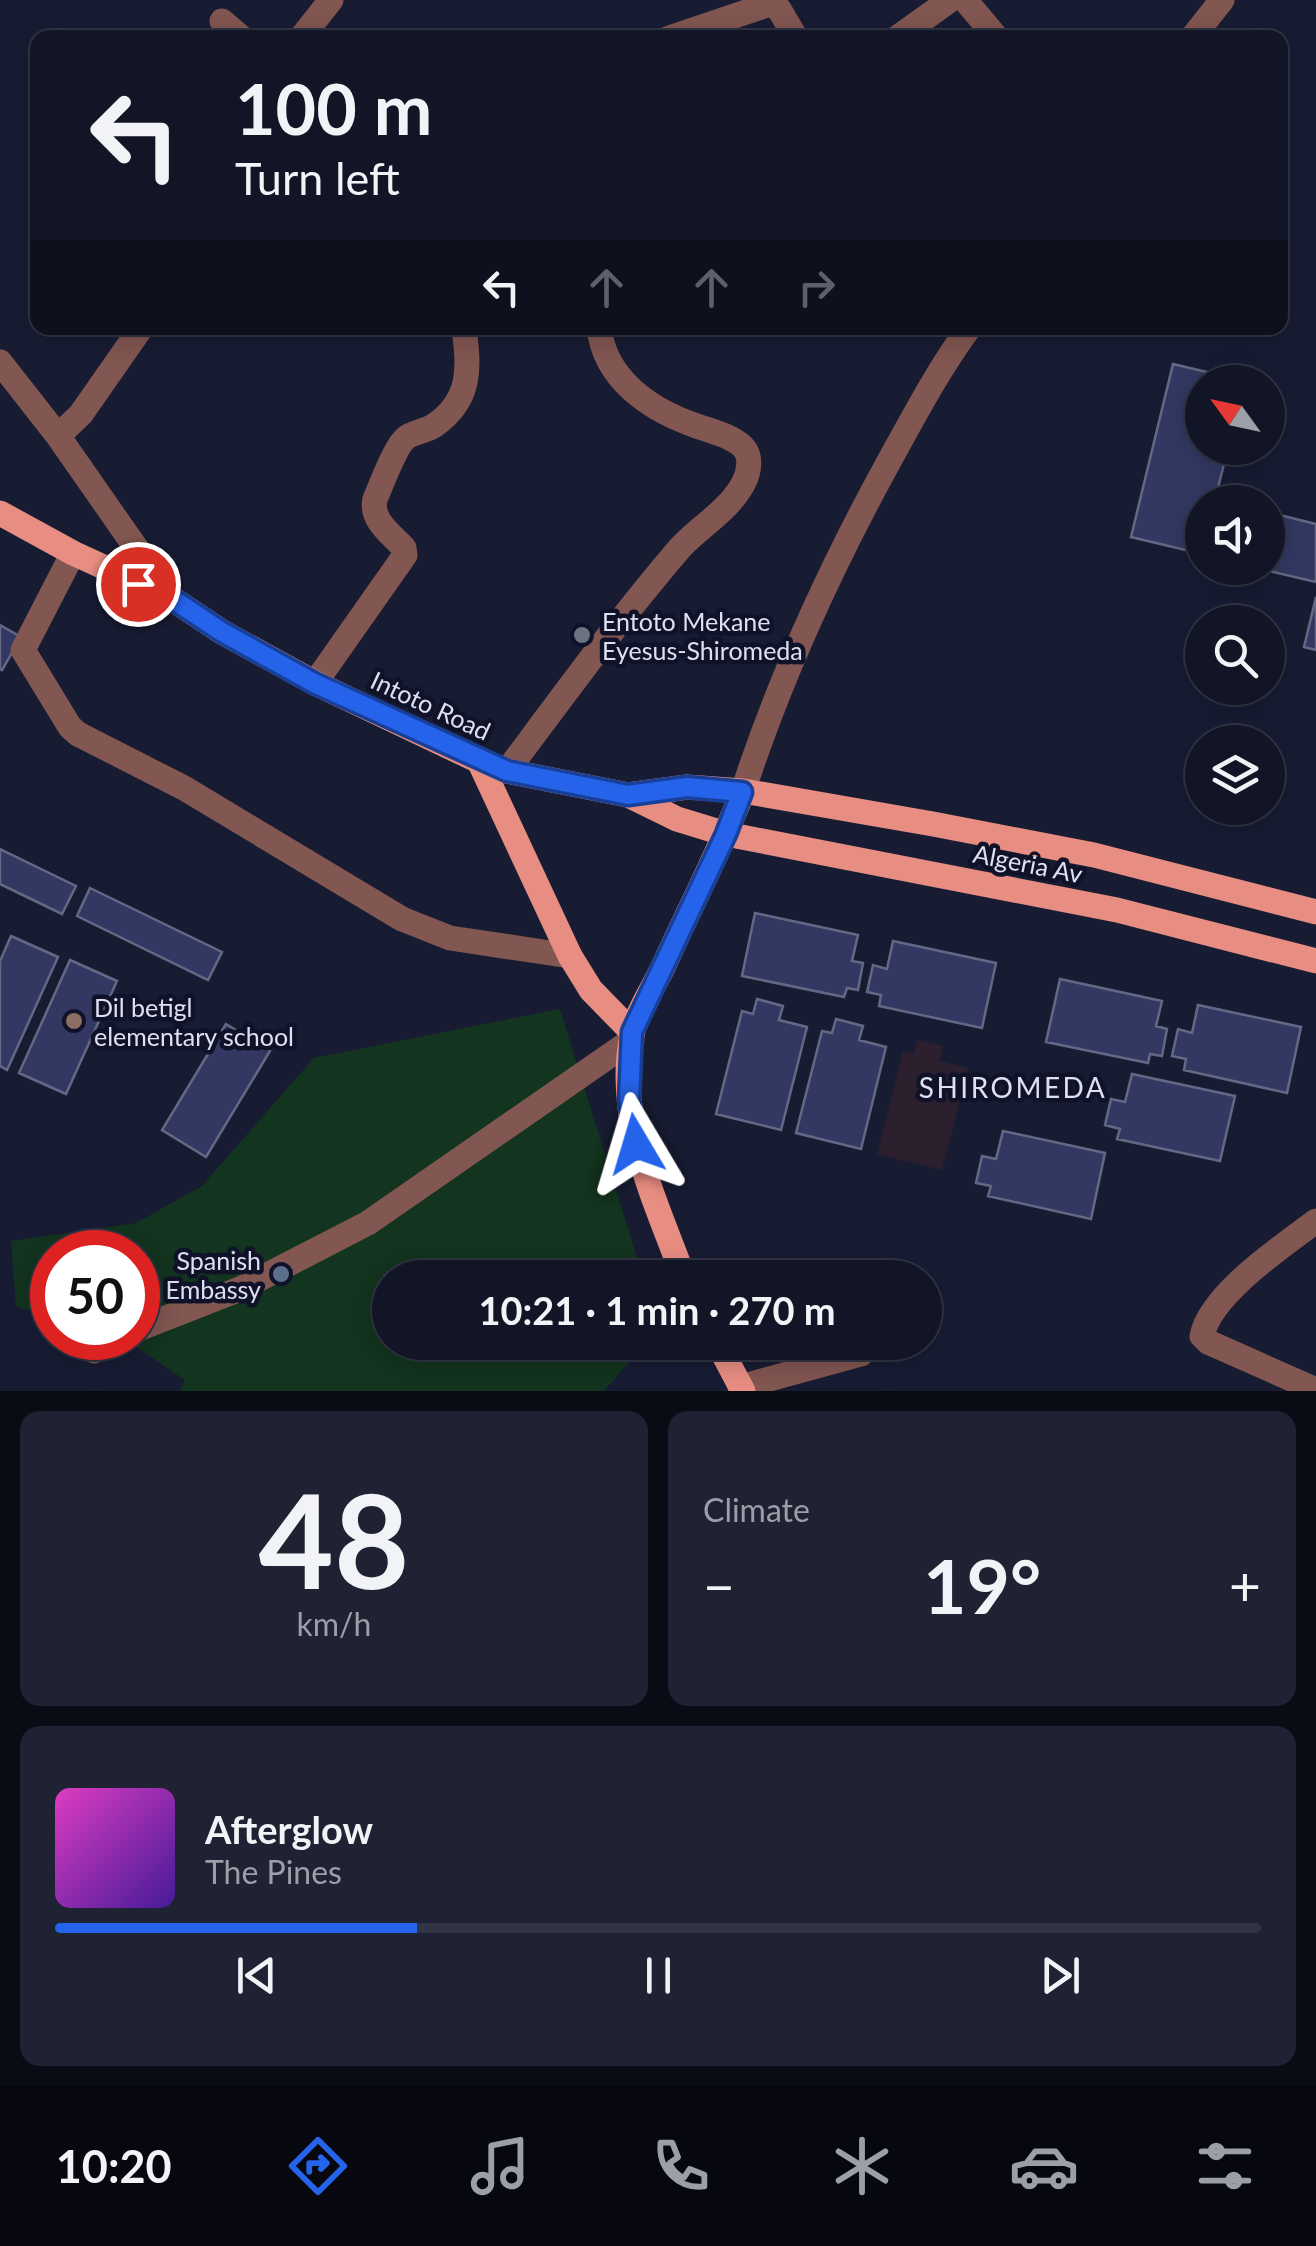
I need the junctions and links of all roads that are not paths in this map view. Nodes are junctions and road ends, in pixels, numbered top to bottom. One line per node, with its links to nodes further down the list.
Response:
1 (330, 0): 5 (street)
2 (950, 0): 8 (street)
3 (965, 0): 9 (street)
4 (1222, 0): 10 (street)
5 (307, 30)
6 (693, 30): 7 (street)
7 (791, 30)
8 (908, 30)
9 (991, 30)
10 (1198, 30)
11 (136, 335): 16 (street)
12 (465, 335): 20 (street)
13 (601, 335): 22 (street)
14 (966, 335): 23 (street)
15 (0, 362): 16 (street)
16 (58, 436): 19 (street)
17 (0, 513): 18 (main road, Intoto Road)
18 (73, 553): 19 (main road, Intoto Road); 27 (street)
19 (171, 598): 20 (main road, Intoto Road)
20 (314, 683): 21 (main road, Intoto Road)
21 (480, 761): 22 (main road, Intoto Road); 27 (main road)
22 (507, 771): 24 (main road, Intoto Road)
23 (742, 792): 24 (main road, Algeria Av); 25 (main road); 26 (main road, Algeria Av)
24 (628, 795): 25 (main road, Algeria Av)
25 (726, 834): 28 (main road, Algeria Av); 29 (main road)
26 (1316, 912)
27 (570, 956): 29 (main road)
28 (1316, 961)
29 (632, 1036): 31 (main road); 32 (street)
30 (1316, 1221): 36 (street)
31 (677, 1260)
32 (160, 1321)
33 (726, 1360): 35 (main road)
34 (841, 1360): 35 (street)
35 (741, 1389)
36 (1316, 1390)

